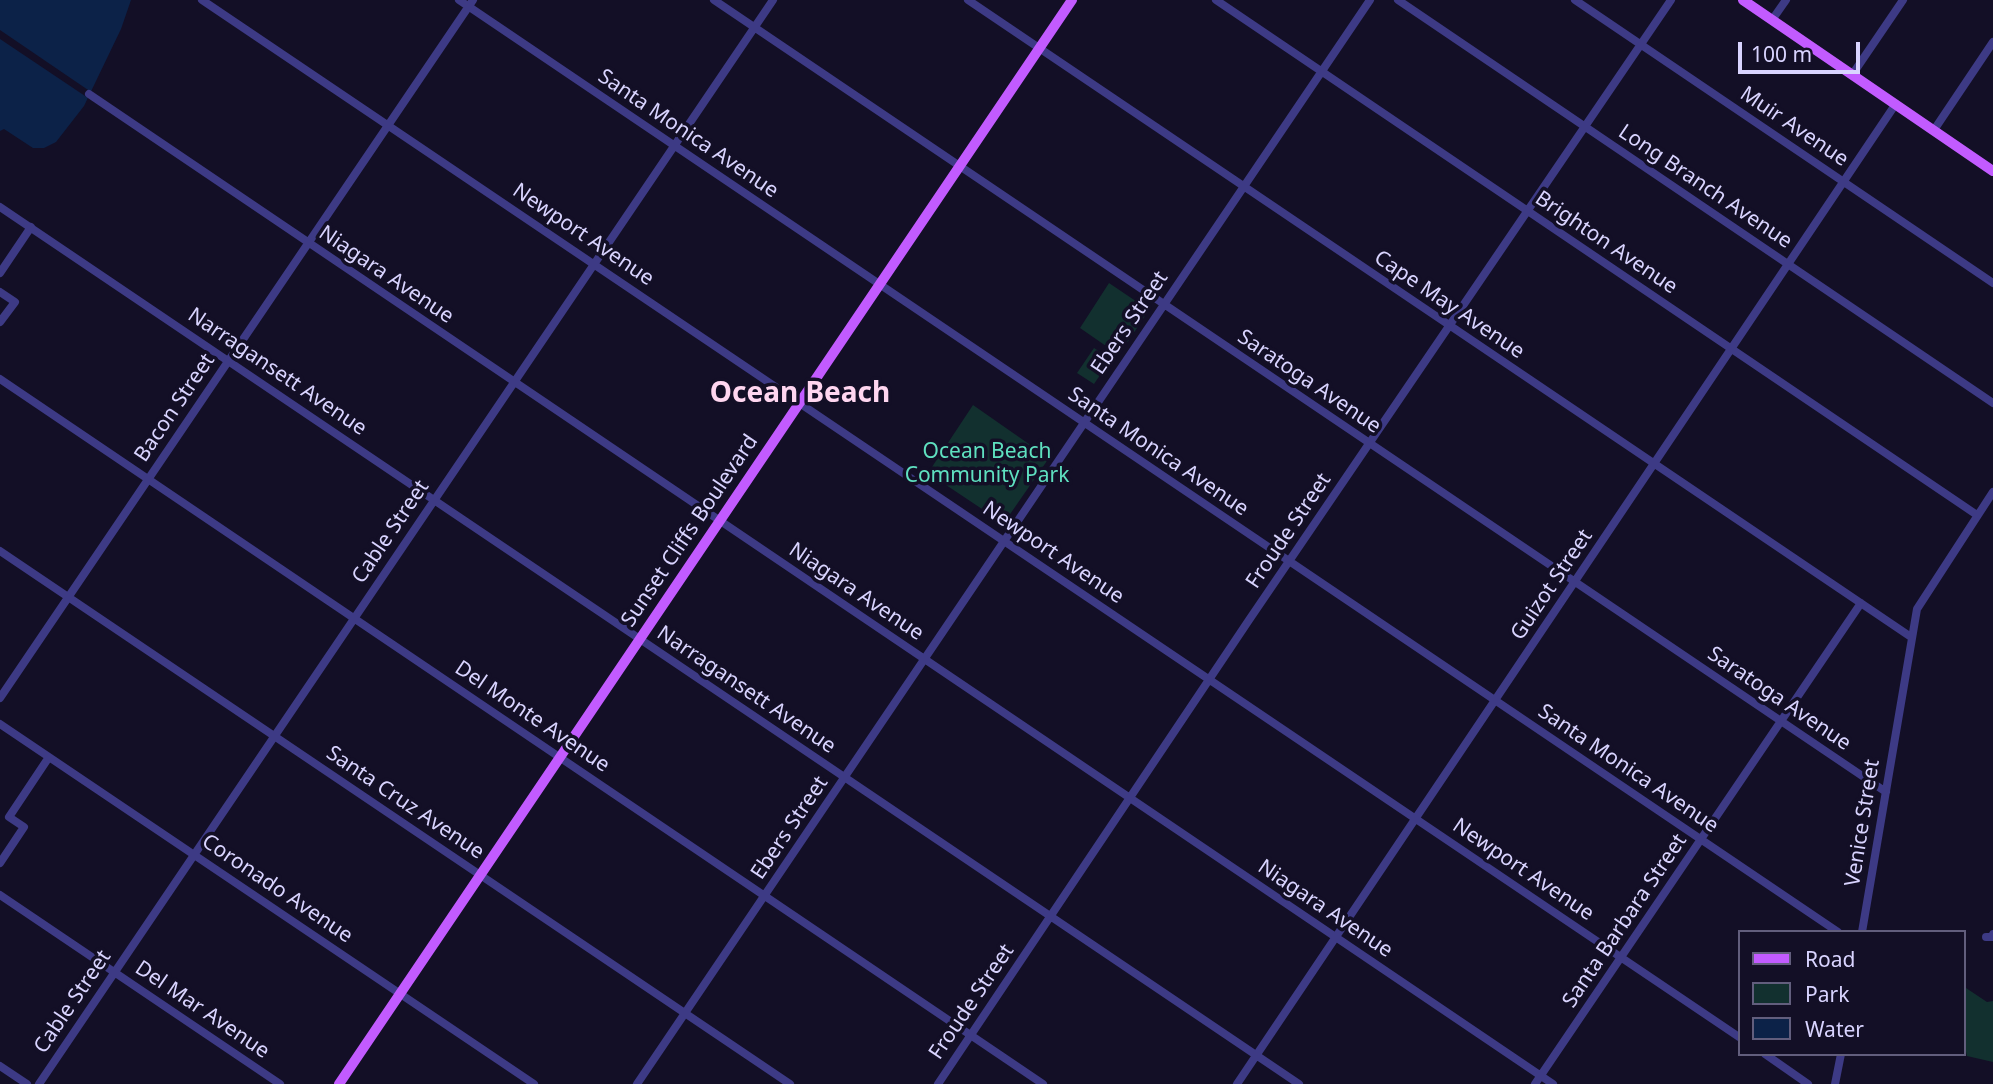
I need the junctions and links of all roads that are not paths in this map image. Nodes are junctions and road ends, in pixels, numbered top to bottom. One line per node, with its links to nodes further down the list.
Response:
1 (459, 0): 15 (street, Santa Monica Avenue)
2 (713, 0): 17 (street, Saratoga Avenue)
3 (773, 0): 17 (street, Cable Street)
4 (968, 0): 20 (street, Cape May Avenue)
5 (1072, 0): 20 (main road, Sunset Cliffs Boulevard)
6 (1216, 0): 21 (street, Brighton Avenue)
7 (1370, 0): 21 (street, Ebers Street)
8 (1398, 0): 26 (street, Long Branch Avenue)
9 (1575, 0): 19 (street, Muir Avenue)
10 (1671, 0): 19 (street, Froude Street)
11 (1744, 0): 16 (main road)
12 (1786, 0): 16 (street)
13 (1903, 0): 22 (street)
14 (205, 2): 25 (street, Newport Avenue)
15 (471, 3): 25 (street, Bacon Street); 28 (street, Santa Monica Avenue)
16 (1772, 20): 22 (main road)
17 (754, 27): 28 (street, Cable Street); 29 (street, Saratoga Avenue)
18 (1993, 42): 27 (street)
19 (1641, 44): 26 (street, Froude Street); 31 (street, Muir Avenue)
20 (1040, 48): 29 (main road, Sunset Cliffs Boulevard); 32 (street, Cape May Avenue)
21 (1322, 72): 32 (street, Ebers Street); 34 (street, Brighton Avenue)
22 (1852, 75): 24 (main road)
23 (89, 94): 36 (street, Niagara Avenue)
24 (1895, 104): 27 (main road); 31 (street, Guizot Street)
25 (388, 125): 36 (street, Bacon Street); 37 (street, Newport Avenue)
26 (1585, 127): 34 (street, Froude Street); 38 (street, Long Branch Avenue)
27 (1934, 130): 30 (main road)
28 (674, 145): 37 (street, Cable Street); 41 (street, Santa Monica Avenue)
29 (959, 167): 41 (main road, Sunset Cliffs Boulevard); 43 (street, Saratoga Avenue)
30 (1993, 171)
31 (1843, 181): 38 (street, Guizot Street); 40 (street, Muir Avenue)
32 (1245, 188): 43 (street, Ebers Street); 45 (street, Cape May Avenue)
33 (0, 207): 35 (street, Narragansett Avenue)
34 (1527, 212): 45 (street, Froude Street); 46 (street, Brighton Avenue)
35 (32, 227): 39 (street); 47 (street, Narragansett Avenue)
36 (308, 243): 47 (street, Bacon Street); 49 (street, Niagara Avenue)
37 (595, 264): 49 (street, Cable Street); 50 (street, Newport Avenue)
38 (1788, 264): 46 (street, Guizot Street); 51 (street, Long Branch Avenue)
39 (0, 273)
40 (1993, 284)
41 (880, 285): 50 (main road, Sunset Cliffs Boulevard); 52 (street, Santa Monica Avenue)
42 (0, 292): 44 (street)
43 (1164, 304): 52 (street, Ebers Street); 53 (street, Saratoga Avenue)
44 (0, 322)
45 (1450, 327): 53 (street, Froude Street); 54 (street, Cape May Avenue)
46 (1732, 348): 54 (street, Guizot Street); 58 (street, Brighton Avenue)
47 (229, 360): 55 (street, Bacon Street); 57 (street, Narragansett Avenue)
48 (0, 379): 55 (street, Del Monte Avenue)
49 (515, 382): 57 (street, Cable Street); 59 (street, Niagara Avenue)
50 (799, 402): 59 (main road, Sunset Cliffs Boulevard); 60 (street, Newport Avenue)
51 (1993, 402)
52 (1084, 423): 60 (street, Ebers Street); 62 (street, Santa Monica Avenue)
53 (1369, 444): 62 (street, Froude Street); 63 (street, Saratoga Avenue)
54 (1655, 465): 63 (street, Guizot Street); 65 (street, Cape May Avenue)
55 (148, 479): 64 (street, Bacon Street); 66 (street, Del Monte Avenue)
56 (1993, 492): 58 (street, Venice Street)
57 (435, 500): 66 (street, Cable Street); 68 (street, Narragansett Avenue)
58 (1977, 515): 67 (street, Venice Street)
59 (719, 521): 68 (main road, Sunset Cliffs Boulevard); 69 (street, Niagara Avenue)
60 (1004, 542): 69 (street, Ebers Street); 70 (street, Newport Avenue)
61 (0, 551): 64 (street, Santa Cruz Avenue)
62 (1289, 562): 70 (street, Froude Street); 72 (street, Santa Monica Avenue)
63 (1574, 582): 72 (street, Guizot Street); 73 (street, Saratoga Avenue)
64 (69, 597): 71 (street, Bacon Street); 75 (street, Santa Cruz Avenue)
65 (1861, 603): 67 (street, Cape May Avenue); 73 (street, Santa Barbara Street)
66 (354, 618): 75 (street, Cable Street); 77 (street, Del Monte Avenue)
67 (1911, 636): 79 (street, Venice Street)
68 (640, 639): 77 (main road, Sunset Cliffs Boulevard); 78 (street, Narragansett Avenue)
69 (924, 660): 78 (street, Ebers Street); 80 (street, Niagara Avenue)
70 (1211, 680): 80 (street, Froude Street); 81 (street, Newport Avenue)
71 (0, 698)
72 (1495, 701): 81 (street, Guizot Street); 82 (street, Santa Monica Avenue)
73 (1781, 721): 79 (street, Saratoga Avenue); 82 (street, Santa Barbara Street)
74 (0, 724): 76 (street, Coronado Avenue)
75 (275, 736): 83 (street, Cable Street); 85 (street, Santa Cruz Avenue)
76 (49, 757): 83 (street, Coronado Avenue); 84 (street)
77 (560, 758): 85 (main road, Sunset Cliffs Boulevard); 87 (street, Del Monte Avenue)
78 (845, 777): 87 (street, Ebers Street); 88 (street, Narragansett Avenue)
79 (1886, 792): 90 (street, Venice Street)
80 (1131, 798): 88 (street, Froude Street); 91 (street, Niagara Avenue)
81 (1415, 819): 91 (street, Guizot Street); 92 (street, Newport Avenue)
82 (1701, 840): 89 (street, Santa Monica Avenue); 92 (street, Santa Barbara Street)
83 (195, 855): 93 (street, Cable Street); 94 (street, Coronado Avenue)
84 (0, 863)
85 (480, 876): 94 (main road, Sunset Cliffs Boulevard); 95 (street, Santa Cruz Avenue)
86 (0, 895): 93 (street, Del Mar Avenue)
87 (765, 896): 95 (street, Ebers Street); 96 (street, Del Monte Avenue)
88 (1050, 916): 96 (street, Froude Street); 98 (street, Narragansett Avenue)
89 (1835, 930)
90 (1862, 930)
91 (1335, 937): 98 (street, Guizot Street); 102 (street, Niagara Avenue)
92 (1620, 956): 97 (street, Newport Avenue); 102 (street, Santa Barbara Street)
93 (114, 972): 104 (street, Cable Street); 105 (street, Del Mar Avenue)
94 (400, 994): 106 (main road, Sunset Cliffs Boulevard); 107 (street, Coronado Avenue)
95 (685, 1015): 108 (street, Ebers Street); 109 (street, Santa Cruz Avenue)
96 (970, 1035): 110 (street, Froude Street); 111 (street, Del Monte Avenue)
97 (1738, 1036)
98 (1256, 1055): 112 (street, Guizot Street); 113 (street, Narragansett Avenue)
99 (1768, 1056): 116 (street)
100 (1841, 1056): 117 (street)
101 (0, 1066): 103 (street)
102 (1541, 1075): 114 (street, Santa Barbara Street); 115 (street, Niagara Avenue)
103 (27, 1084)
104 (39, 1084)
105 (280, 1084)
106 (339, 1084)
107 (534, 1084)
108 (637, 1084)
109 (790, 1084)
110 (938, 1084)
111 (1043, 1084)
112 (1237, 1084)
113 (1299, 1084)
114 (1535, 1084)
115 (1553, 1084)
116 (1808, 1084)
117 (1835, 1084)

